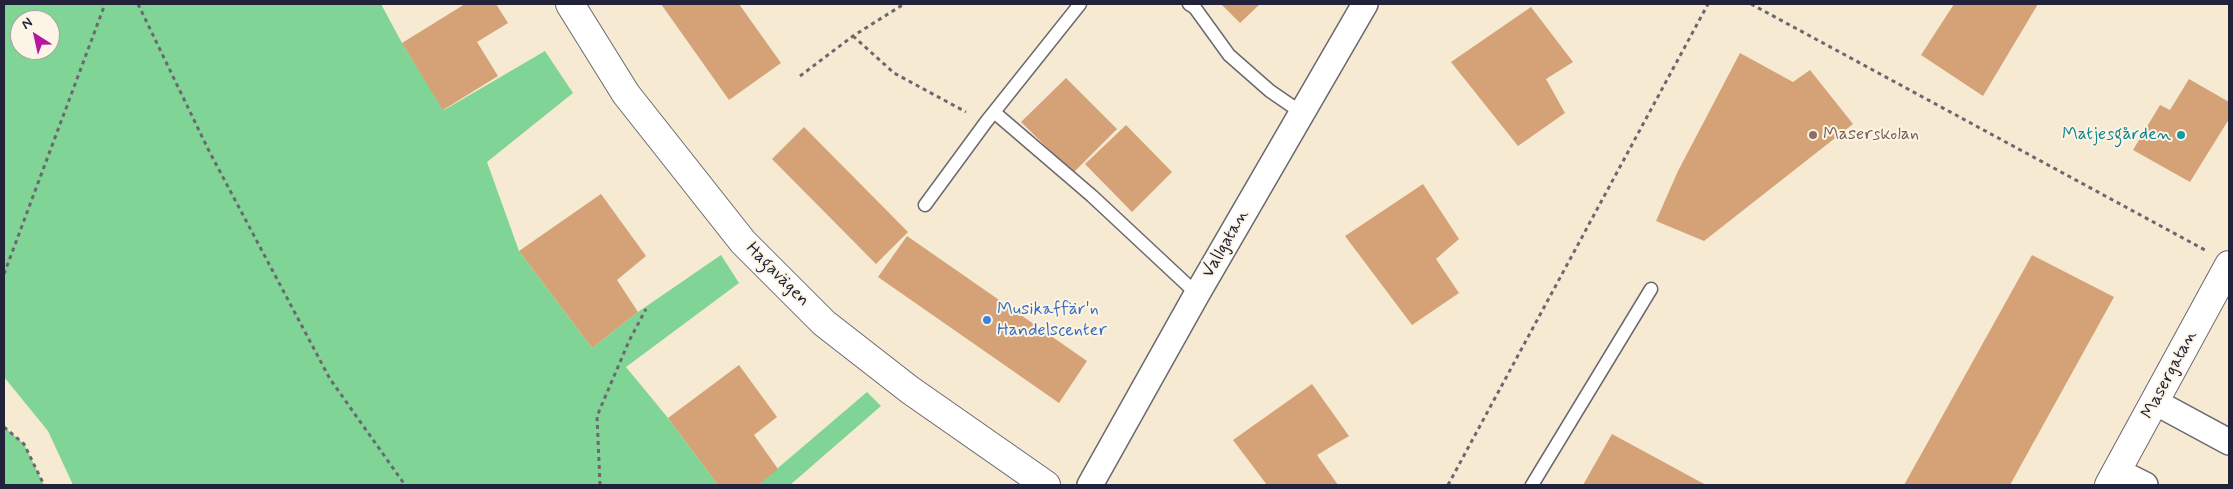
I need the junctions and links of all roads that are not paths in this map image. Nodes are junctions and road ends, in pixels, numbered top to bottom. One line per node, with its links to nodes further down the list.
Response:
1 (570, 4): 14 (street, Hagavägen)
2 (1080, 4): 6 (lane)
3 (1189, 4): 5 (lane)
4 (1366, 4): 5 (street, Vallgatan)
5 (1302, 113): 10 (street, Vallgatan)
6 (990, 117): 7 (lane); 10 (lane)
7 (925, 205)
8 (2221, 259): 11 (street, Masergatan)
9 (1651, 289): 16 (lane)
10 (1197, 294): 15 (street, Vallgatan)
11 (2155, 402): 12 (street); 13 (street, Masergatan)
12 (2229, 442)
13 (2113, 478): 17 (street)
14 (1046, 485)
15 (1090, 485)
16 (1532, 485)
17 (2145, 485)

